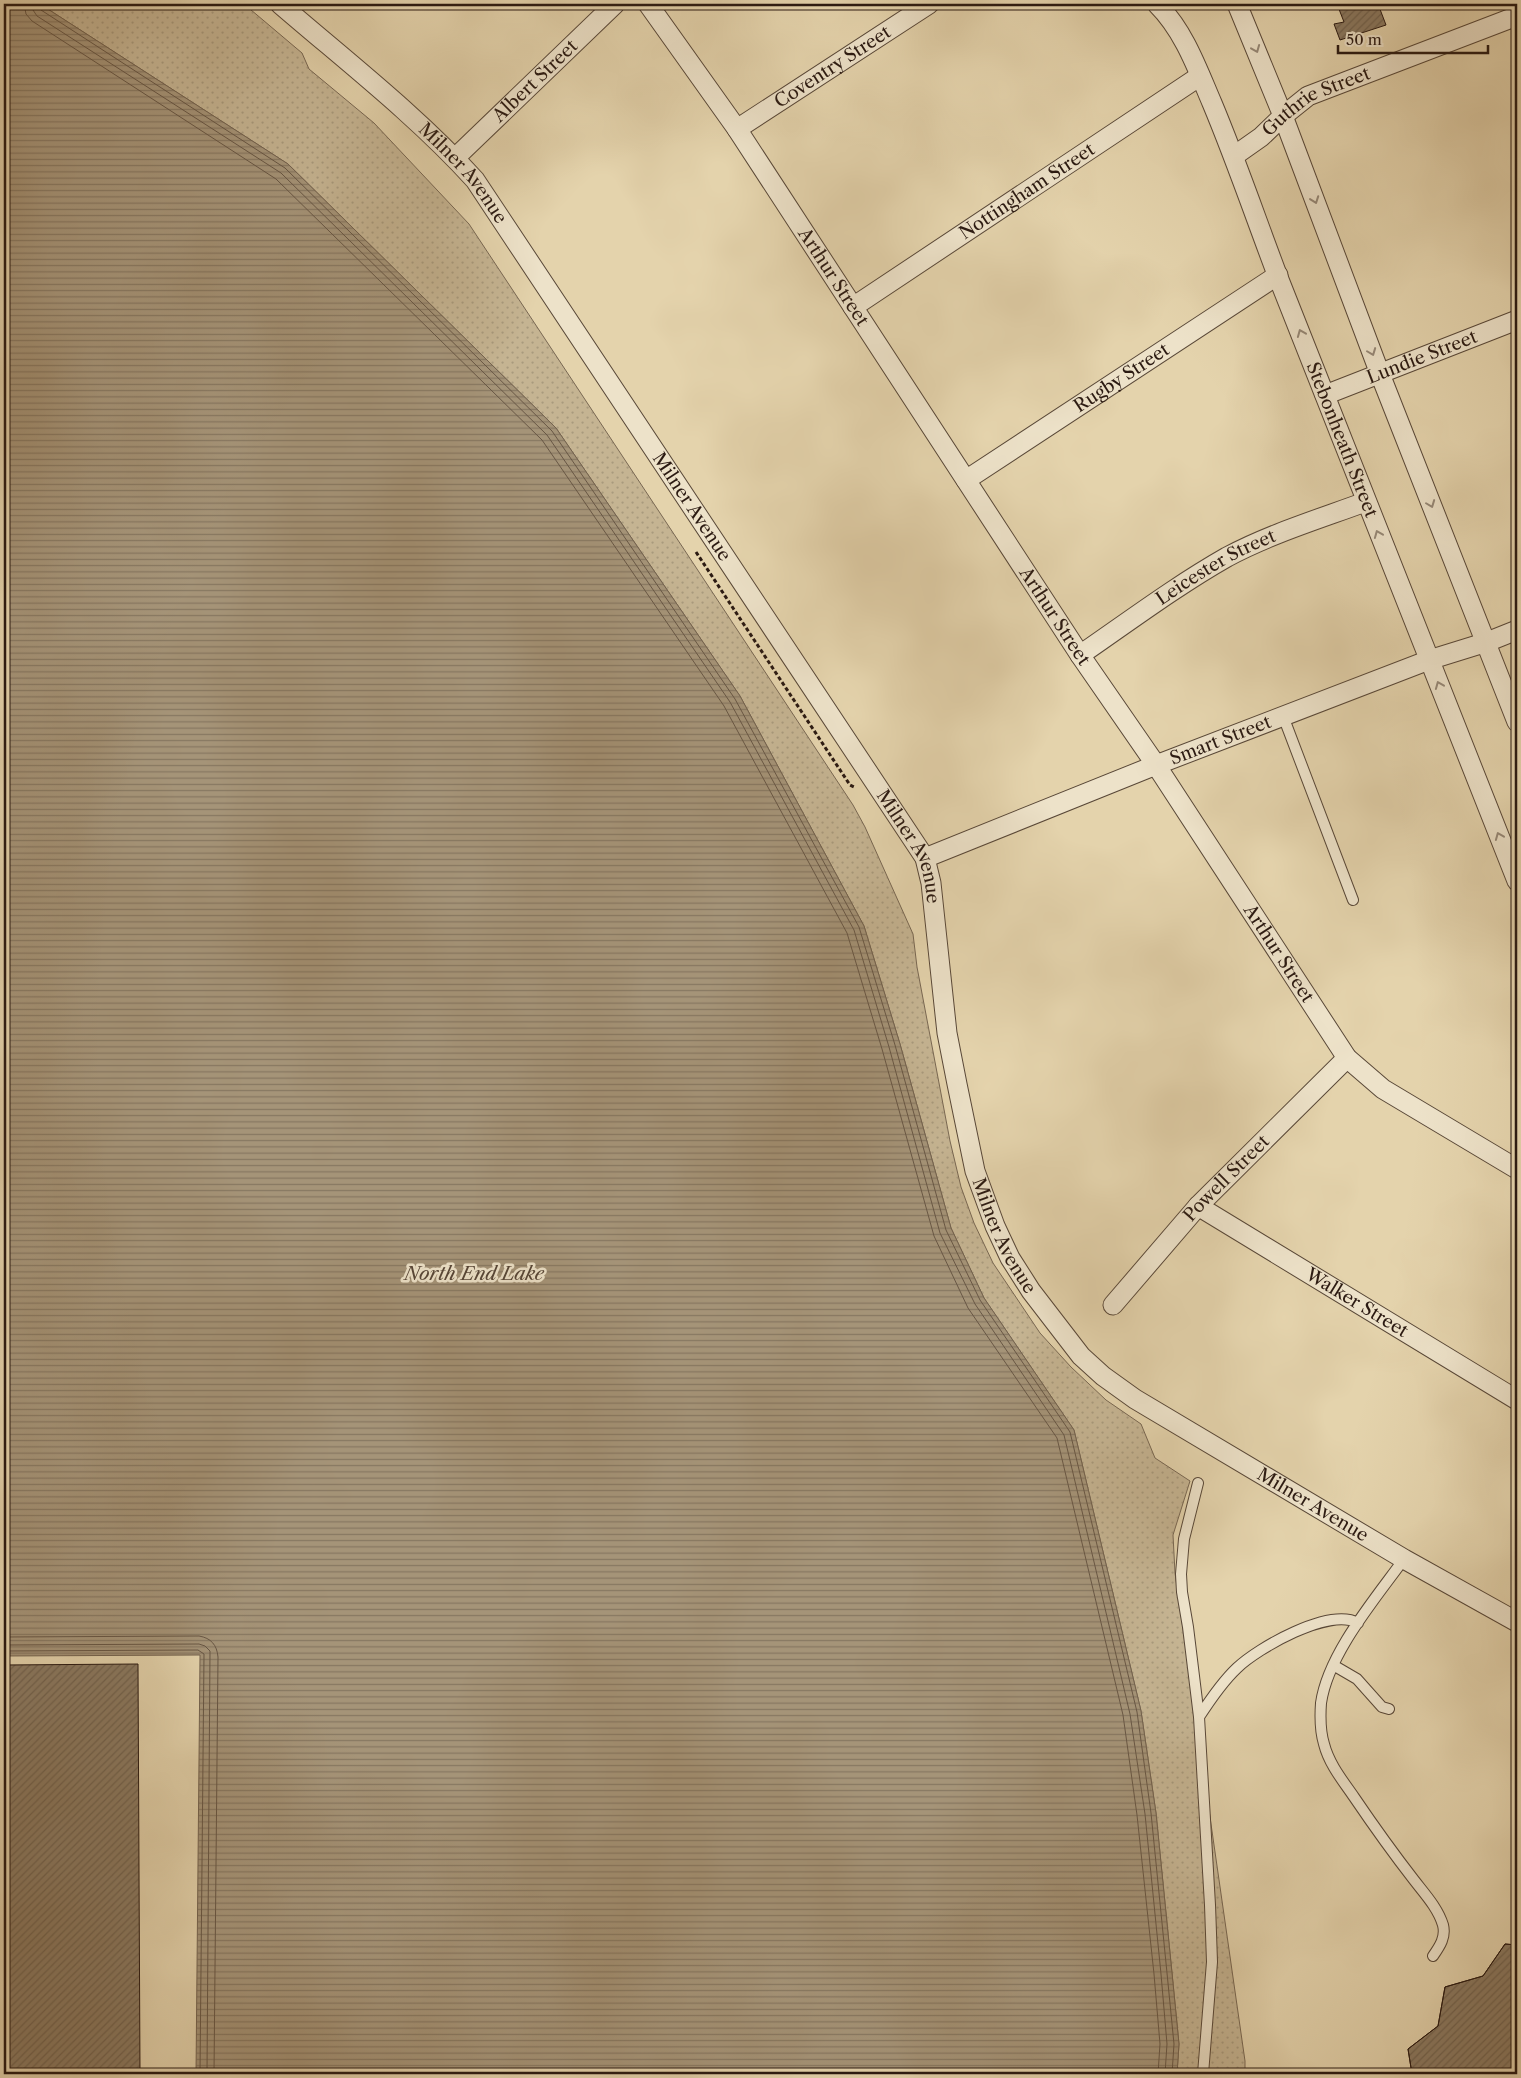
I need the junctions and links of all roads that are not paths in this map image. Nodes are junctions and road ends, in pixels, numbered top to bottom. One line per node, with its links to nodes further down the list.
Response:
1 (280, 4): 12 (street, Milner Avenue)
2 (615, 4): 12 (street, Albert Street)
3 (648, 4): 10 (street, Arthur Street)
4 (929, 4): 10 (street, Coventry Street)
5 (1157, 4): 8 (street, Stebonheath Street)
6 (1237, 4): 9 (street, one-way to 9)
7 (1517, 16): 9 (street, Guthrie Street)
8 (1200, 76): 11 (street, Stebonheath Street); 14 (street, Nottingham Street)
9 (1283, 116): 11 (street, Guthrie Street); 16 (street, one-way to 16)
10 (737, 129): 14 (street, Arthur Street)
11 (1234, 156): 13 (street, Stebonheath Street)
12 (455, 158): 27 (street, Milner Avenue)
13 (1278, 275): 17 (street, Stebonheath Street, one-way to 13); 18 (street, Rugby Street)
14 (853, 307): 18 (street, Arthur Street)
15 (1517, 320): 16 (street, Lundie Street)
16 (1380, 374): 17 (street, Lundie Street); 21 (street, one-way to 21)
17 (1325, 395): 19 (street, Stebonheath Street)
18 (966, 480): 22 (street, Arthur Street)
19 (1365, 502): 22 (street, Leicester Street); 23 (street, Stebonheath Street, one-way to 19)
20 (1517, 630): 21 (street, Smart Street)
21 (1487, 642): 23 (street, Smart Street); 25 (street)
22 (1080, 656): 26 (street, Arthur Street)
23 (1429, 660): 24 (street, Smart Street); 28 (street, Stebonheath Street, one-way to 23)
24 (1283, 716): 26 (street, Smart Street); 29 (lane)
25 (1517, 722)
26 (1156, 765): 27 (street, Smart Street); 30 (street, Arthur Street)
27 (925, 858): 36 (street, Milner Avenue)
28 (1517, 881)
29 (1353, 900)
30 (1347, 1058): 31 (street, Arthur Street); 32 (street, Powell Street)
31 (1517, 1169)
32 (1198, 1206): 33 (street, Powell Street); 34 (street, Walker Street)
33 (1113, 1305)
34 (1517, 1400)
35 (1198, 1483): 41 (lane)
36 (1404, 1559): 37 (street, Milner Avenue); 38 (lane)
37 (1517, 1622)
38 (1358, 1623): 39 (lane); 41 (lane)
39 (1333, 1665): 40 (lane); 42 (lane)
40 (1389, 1709)
41 (1199, 1717): 43 (lane)
42 (1433, 1956)
43 (1202, 2074)

